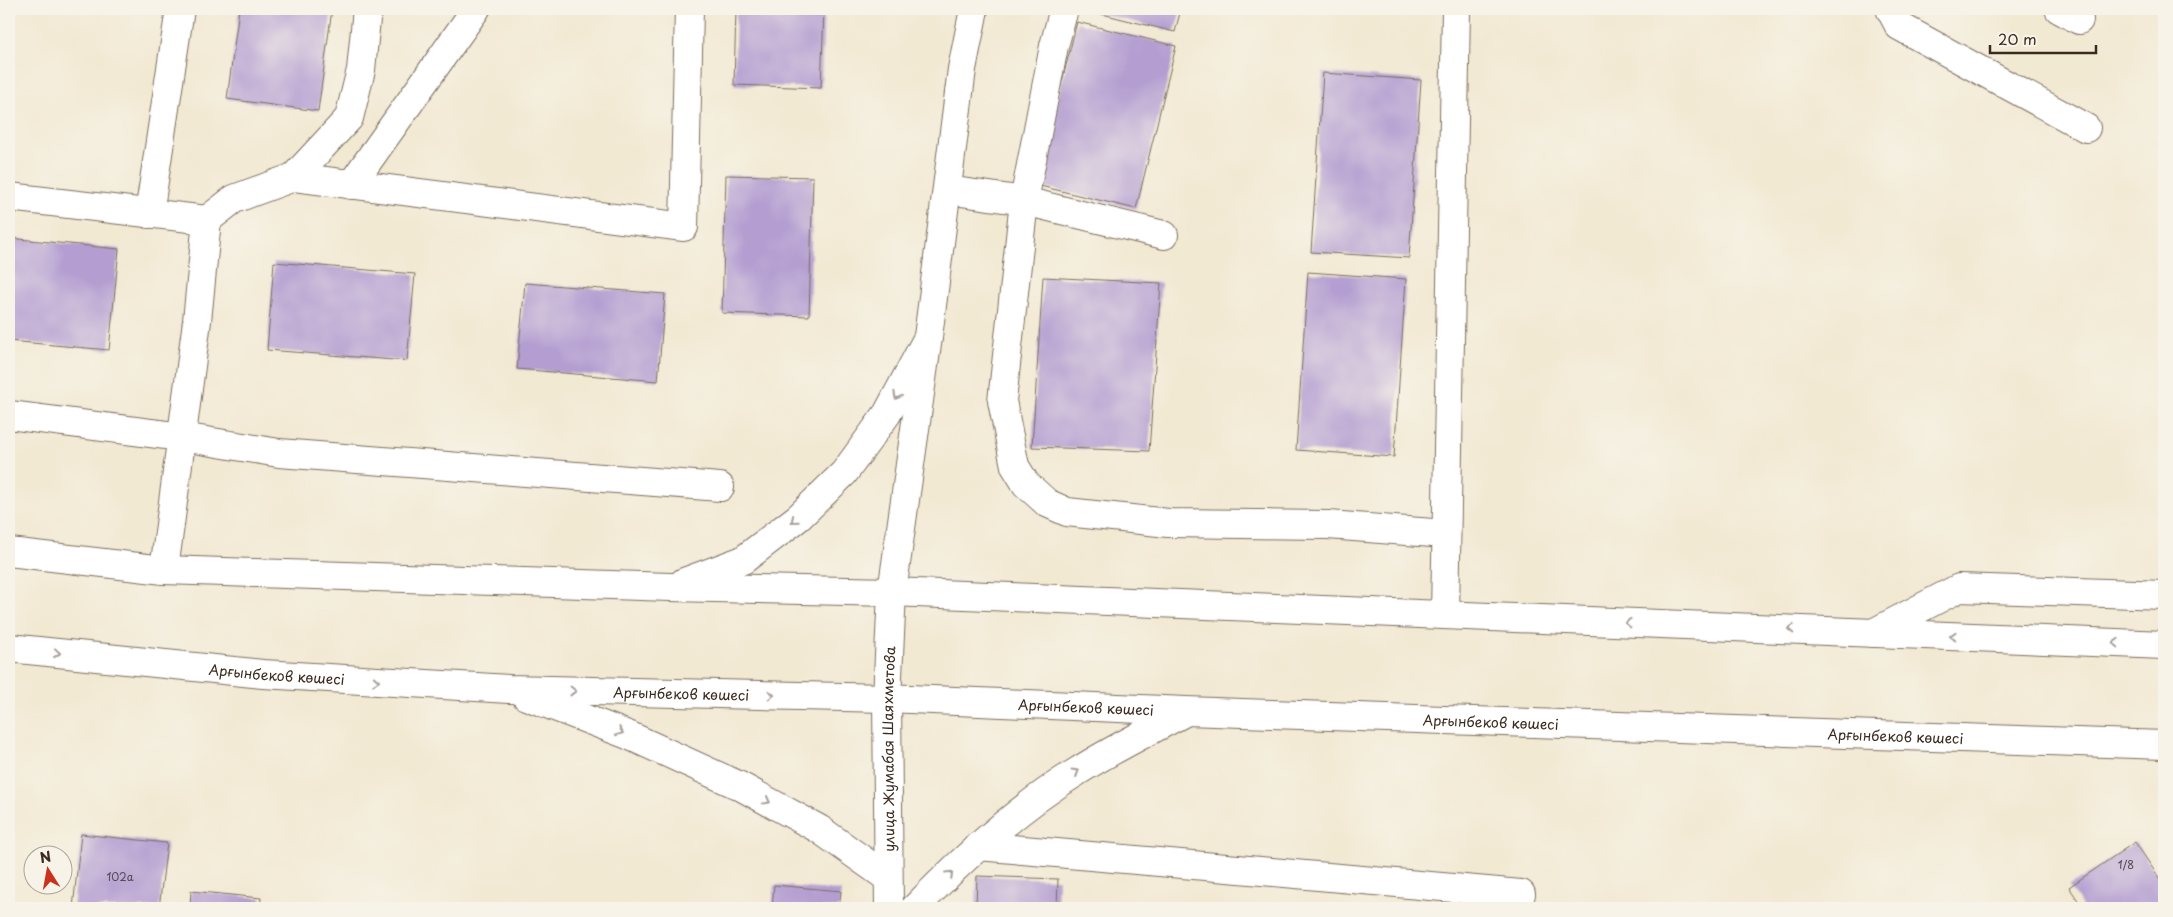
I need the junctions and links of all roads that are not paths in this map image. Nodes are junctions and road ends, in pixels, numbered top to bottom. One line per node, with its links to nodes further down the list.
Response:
1 (180, 9): 15 (main road)
2 (367, 9): 10 (main road)
3 (476, 9): 11 (main road)
4 (689, 9): 11 (main road)
5 (974, 9): 12 (main road, улица Жумабая Шаяхметова)
6 (1064, 9): 14 (main road)
7 (1456, 9): 22 (main road)
8 (1890, 9): 9 (main road)
9 (2086, 128)
10 (294, 177): 11 (main road); 16 (main road)
11 (351, 185)
12 (947, 190): 14 (main road); 18 (main road, улица Жумабая Шаяхметова)
13 (9, 196): 15 (main road)
14 (1024, 201): 17 (main road); 22 (main road)
15 (150, 214): 16 (main road)
16 (207, 220): 20 (main road)
17 (1164, 235)
18 (928, 337): 25 (main road, one-way to 25); 26 (main road, улица Жумабая Шаяхметова)
19 (9, 415): 20 (main road)
20 (182, 437): 21 (main road); 24 (main road)
21 (720, 487)
22 (1446, 534): 28 (main road)
23 (9, 552): 24 (main road)
24 (164, 570): 25 (main road)
25 (670, 587): 26 (main road)
26 (892, 592): 28 (main road); 33 (main road, улица Жумабая Шаяхметова)
27 (2164, 595): 29 (main road)
28 (1445, 615): 29 (main road, one-way to 28)
29 (1872, 633): 30 (main road, one-way to 29)
30 (2164, 645)
31 (9, 648): 32 (main road, Арғынбеков көшесі, one-way to 32)
32 (509, 689): 33 (main road, Арғынбеков көшесі, one-way to 33); 37 (main road, one-way to 37)
33 (887, 698): 34 (main road, Арғынбеков көшесі); 37 (main road, улица Жумабая Шаяхметова)
34 (1186, 711): 35 (main road, Арғынбеков көшесі); 36 (main road, one-way to 34)
35 (2164, 745)
36 (978, 846): 38 (main road); 40 (main road, one-way to 36)
37 (888, 878): 39 (main road, улица Жумабая Шаяхметова)
38 (1521, 894)
39 (889, 908)
40 (915, 908)

